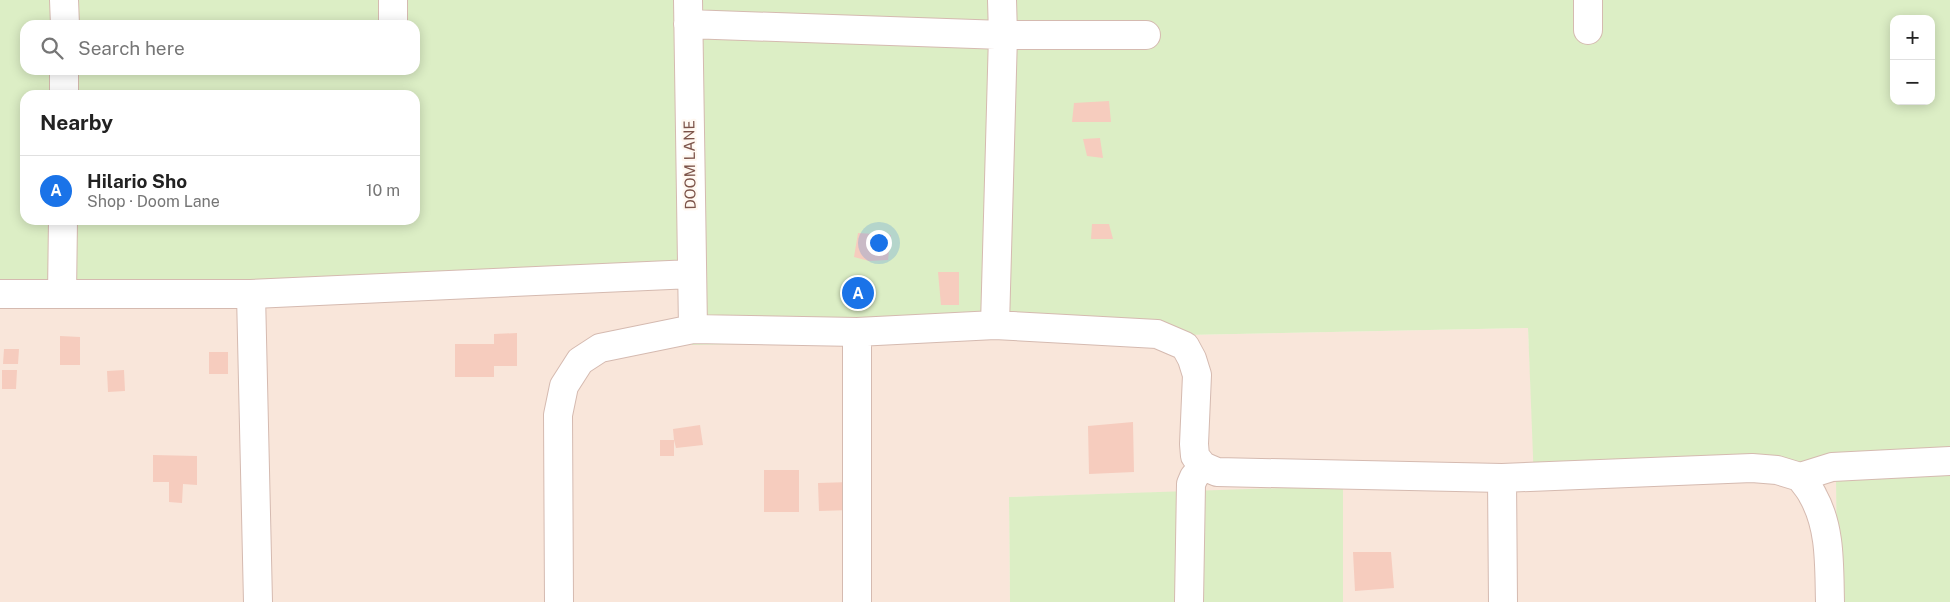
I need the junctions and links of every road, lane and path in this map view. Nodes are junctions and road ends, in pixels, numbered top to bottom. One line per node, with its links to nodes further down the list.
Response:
1 (64, 0): 6 (street)
2 (393, 0): 7 (street)
3 (1002, 0): 9 (street)
4 (1588, 0): 8 (street)
5 (688, 12): 9 (street); 14 (street, DOOM LANE)
6 (65, 20)
7 (393, 20)
8 (1588, 30)
9 (1003, 35): 10 (street); 18 (street)
10 (1146, 35)
11 (64, 75): 12 (street)
12 (64, 90)
13 (63, 225): 16 (street)
14 (692, 274): 17 (street); 19 (street, DOOM LANE)
15 (0, 294): 16 (street)
16 (62, 294): 17 (street)
17 (251, 294): 25 (street)
18 (995, 325): 20 (street); 22 (street)
19 (693, 329): 20 (street); 26 (street)
20 (857, 332): 27 (street)
21 (1950, 461): 23 (street)
22 (1202, 466): 24 (street); 28 (street)
23 (1800, 477): 24 (street); 30 (street)
24 (1502, 478): 29 (street)
25 (258, 602)
26 (560, 602)
27 (857, 602)
28 (1189, 602)
29 (1503, 602)
30 (1830, 602)

